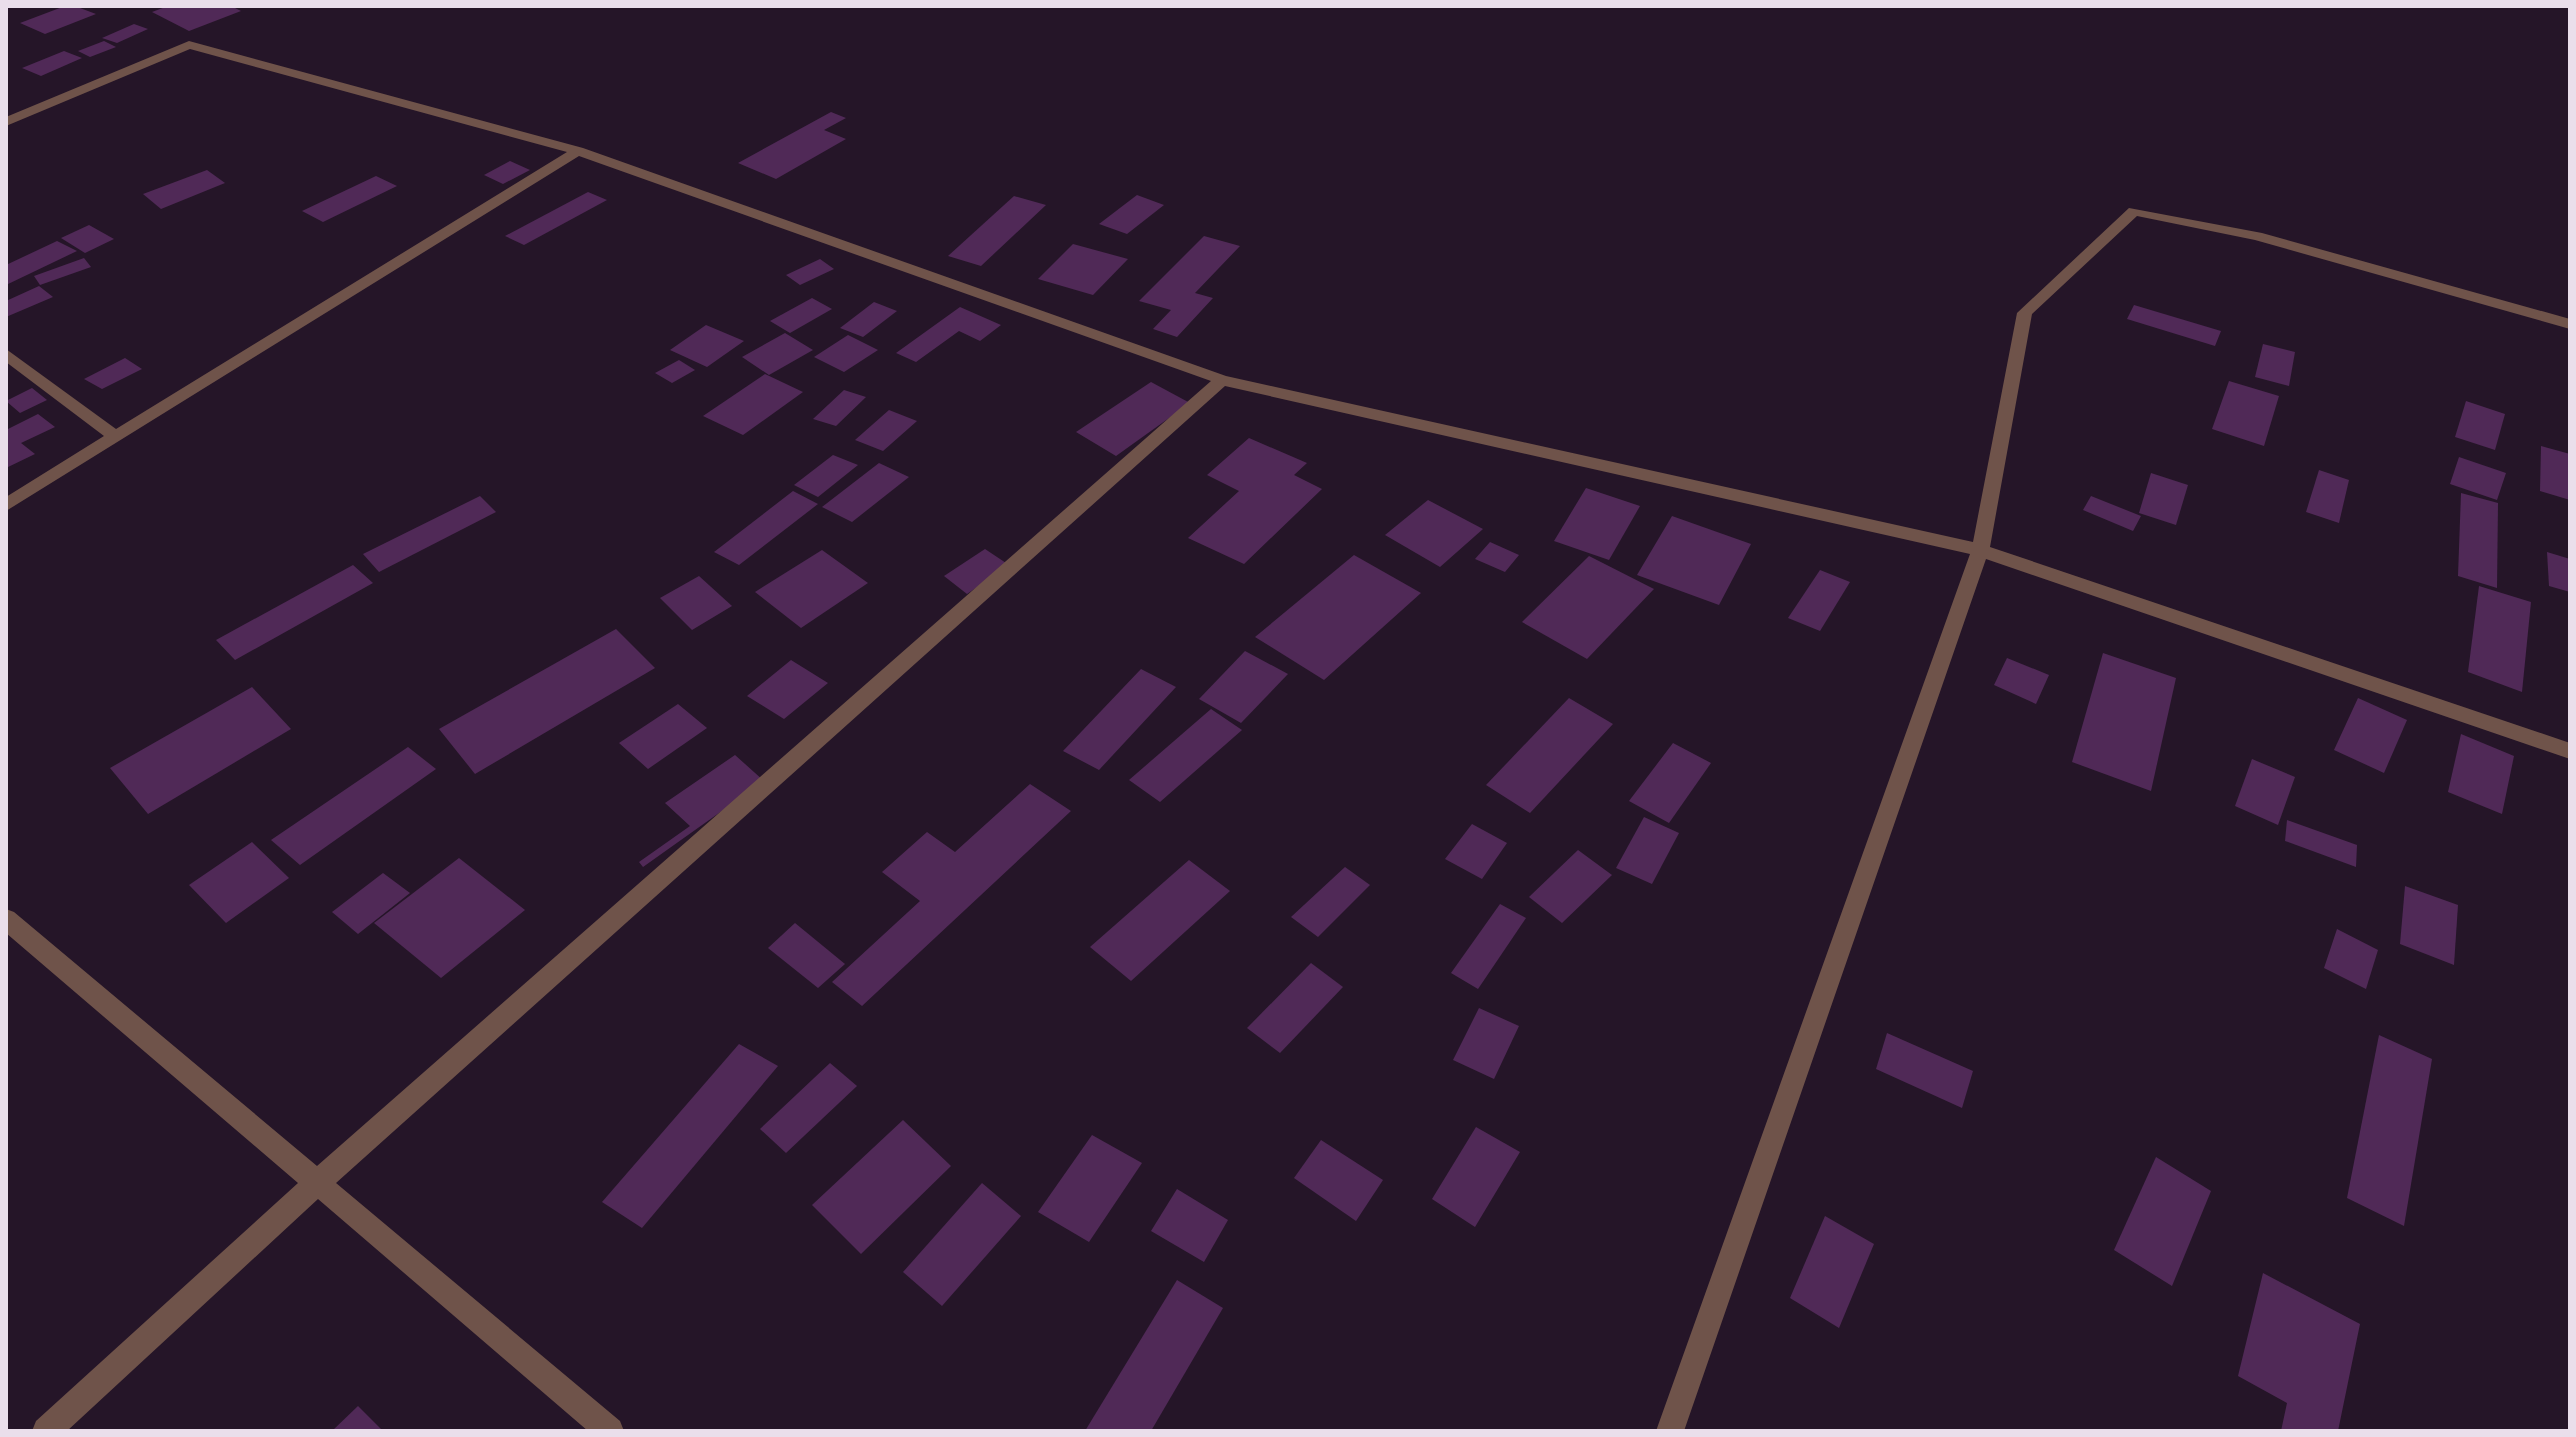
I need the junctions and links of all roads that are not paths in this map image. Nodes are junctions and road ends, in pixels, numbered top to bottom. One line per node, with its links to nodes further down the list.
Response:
1 (6, 122): 2 (street)
2 (578, 151): 5 (street); 6 (street)
3 (2570, 324): 8 (street)
4 (6, 354): 6 (street)
5 (1222, 380): 8 (street); 11 (street)
6 (116, 437): 7 (street)
7 (6, 505)
8 (1980, 550): 9 (street); 14 (street)
9 (2570, 751)
10 (6, 919): 11 (street)
11 (318, 1182): 12 (street); 13 (street)
12 (46, 1431)
13 (610, 1431)
14 (1670, 1431)

